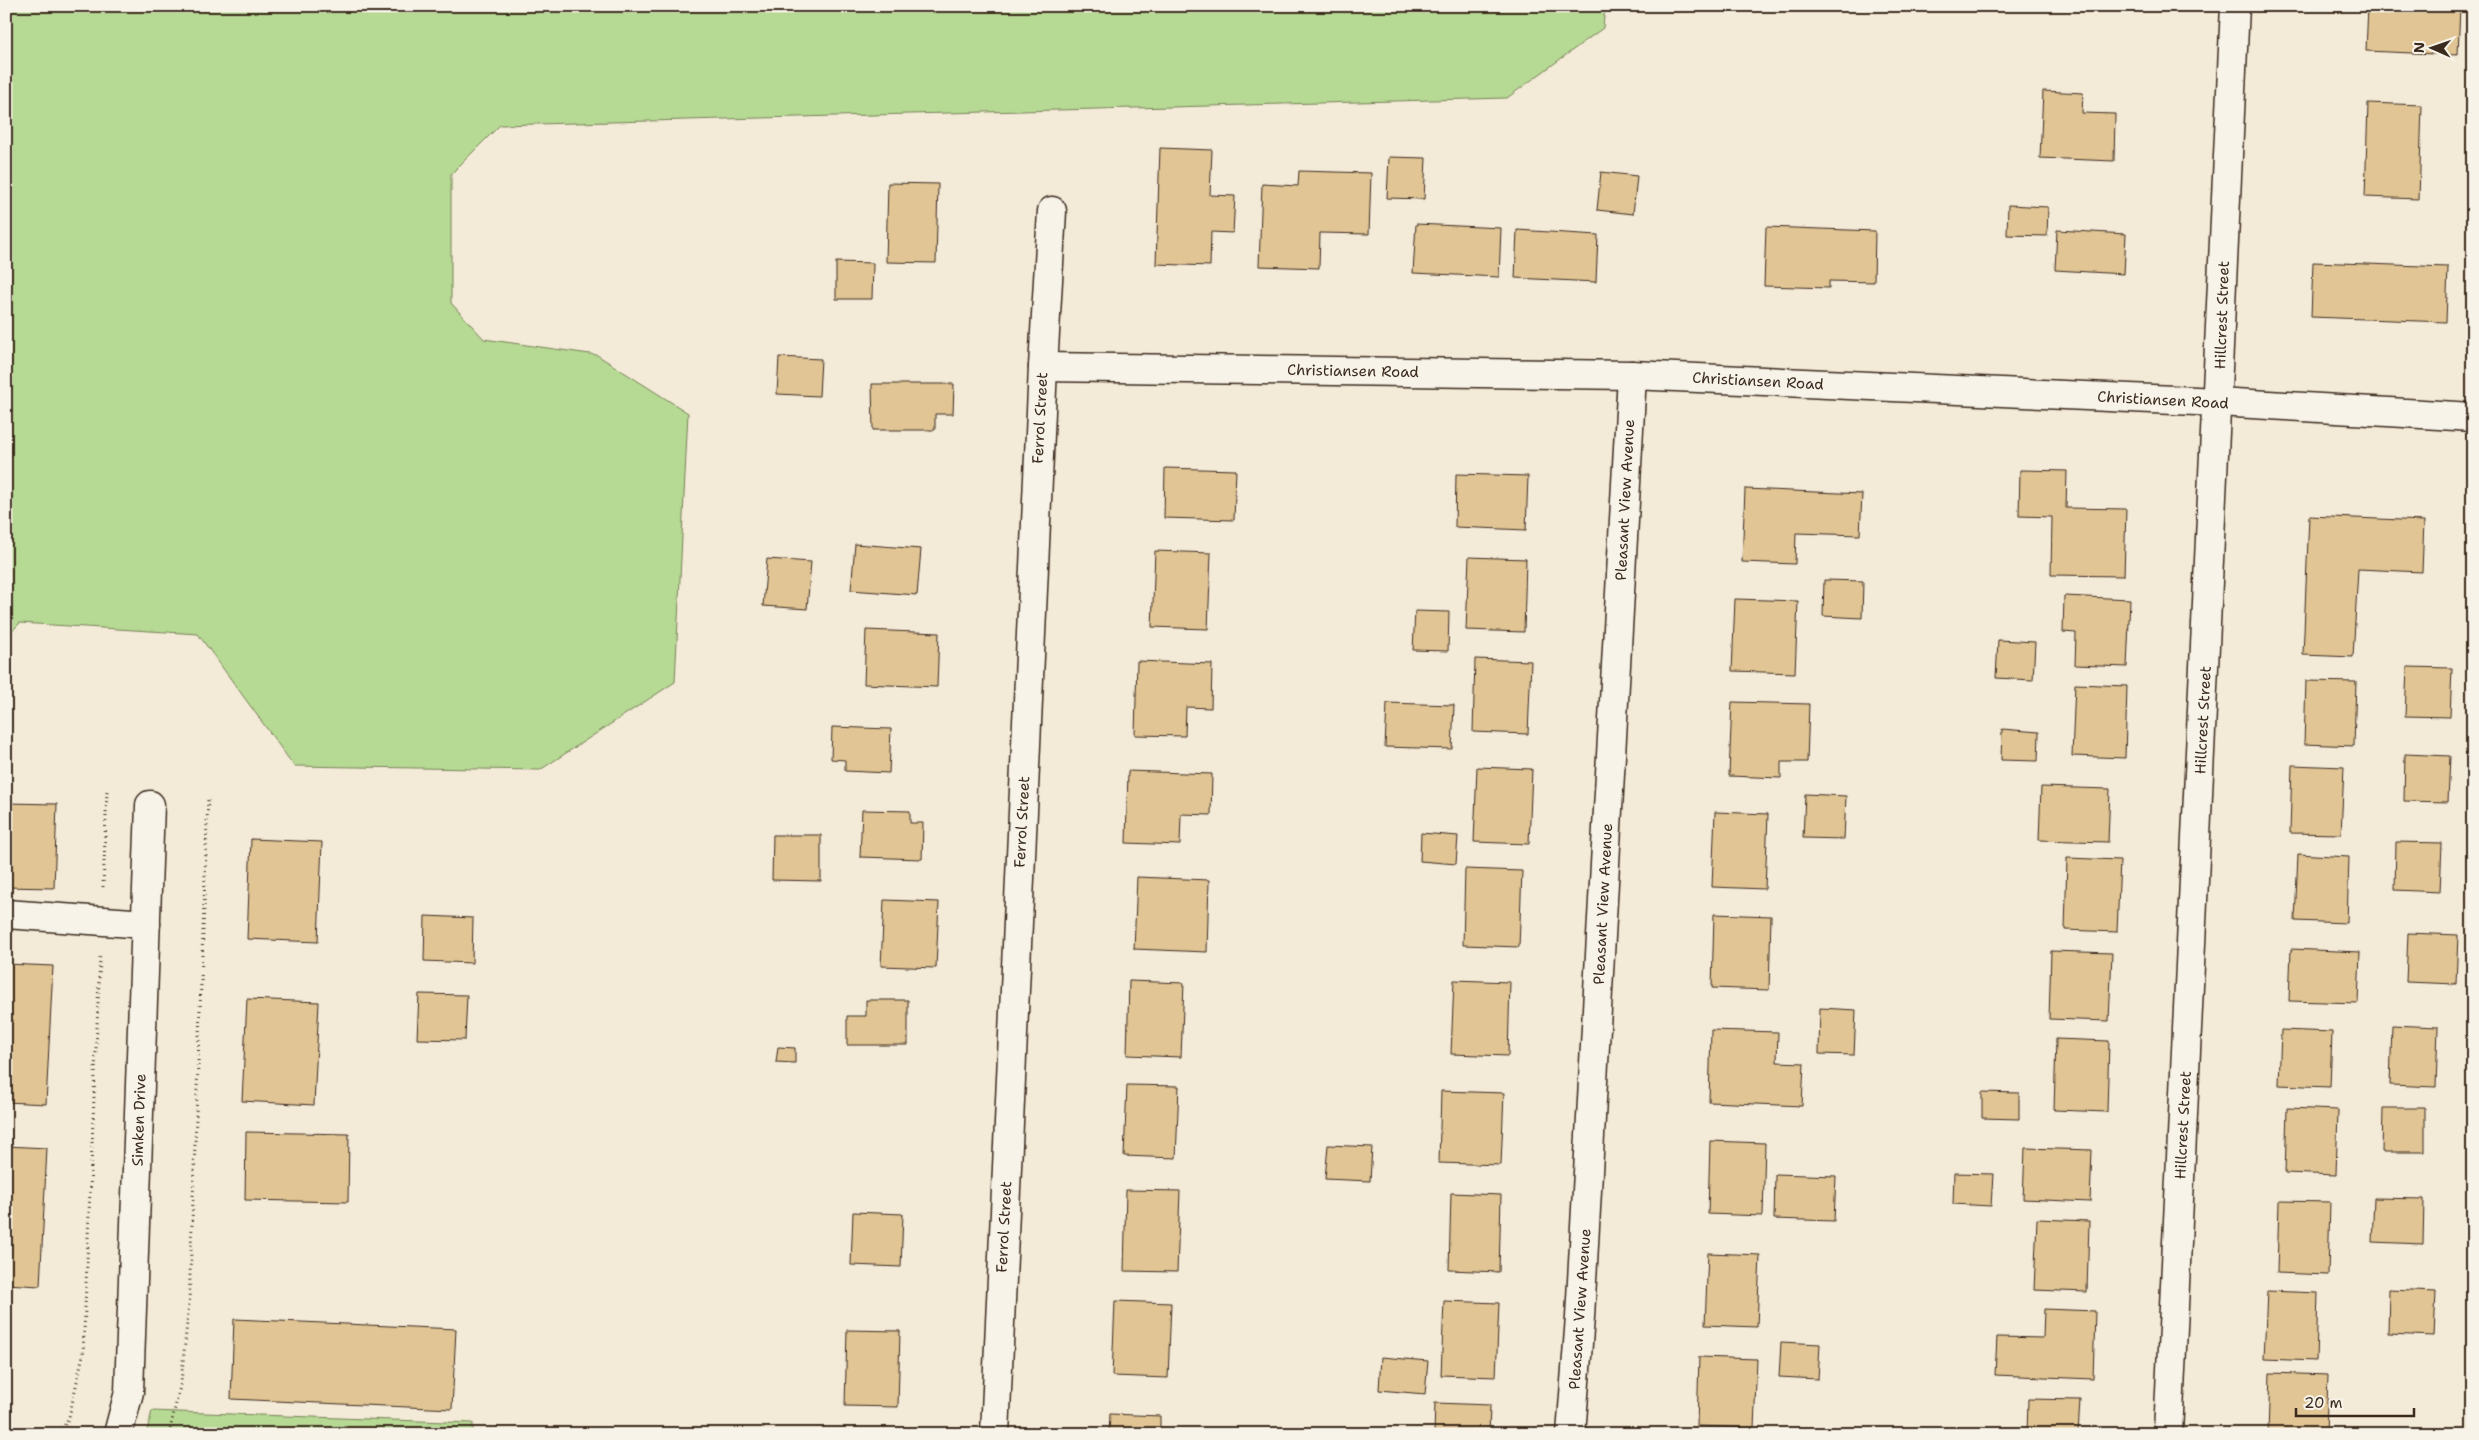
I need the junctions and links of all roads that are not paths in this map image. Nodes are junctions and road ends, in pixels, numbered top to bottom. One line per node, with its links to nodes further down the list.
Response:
1 (2235, 6): 5 (street, Hillcrest Street)
2 (1052, 211): 3 (street, Ferrol Street)
3 (1043, 367): 4 (street, Christiansen Road); 11 (street, Ferrol Street)
4 (1632, 375): 5 (street, Christiansen Road); 12 (street, Pleasant View Avenue)
5 (2218, 402): 6 (street, Christiansen Road); 13 (street, Hillcrest Street)
6 (2473, 417)
7 (150, 805): 9 (street, Simken Drive)
8 (6, 914): 9 (street)
9 (146, 924): 10 (street, Simken Drive)
10 (118, 1434)
11 (995, 1434)
12 (1571, 1434)
13 (2168, 1434)

